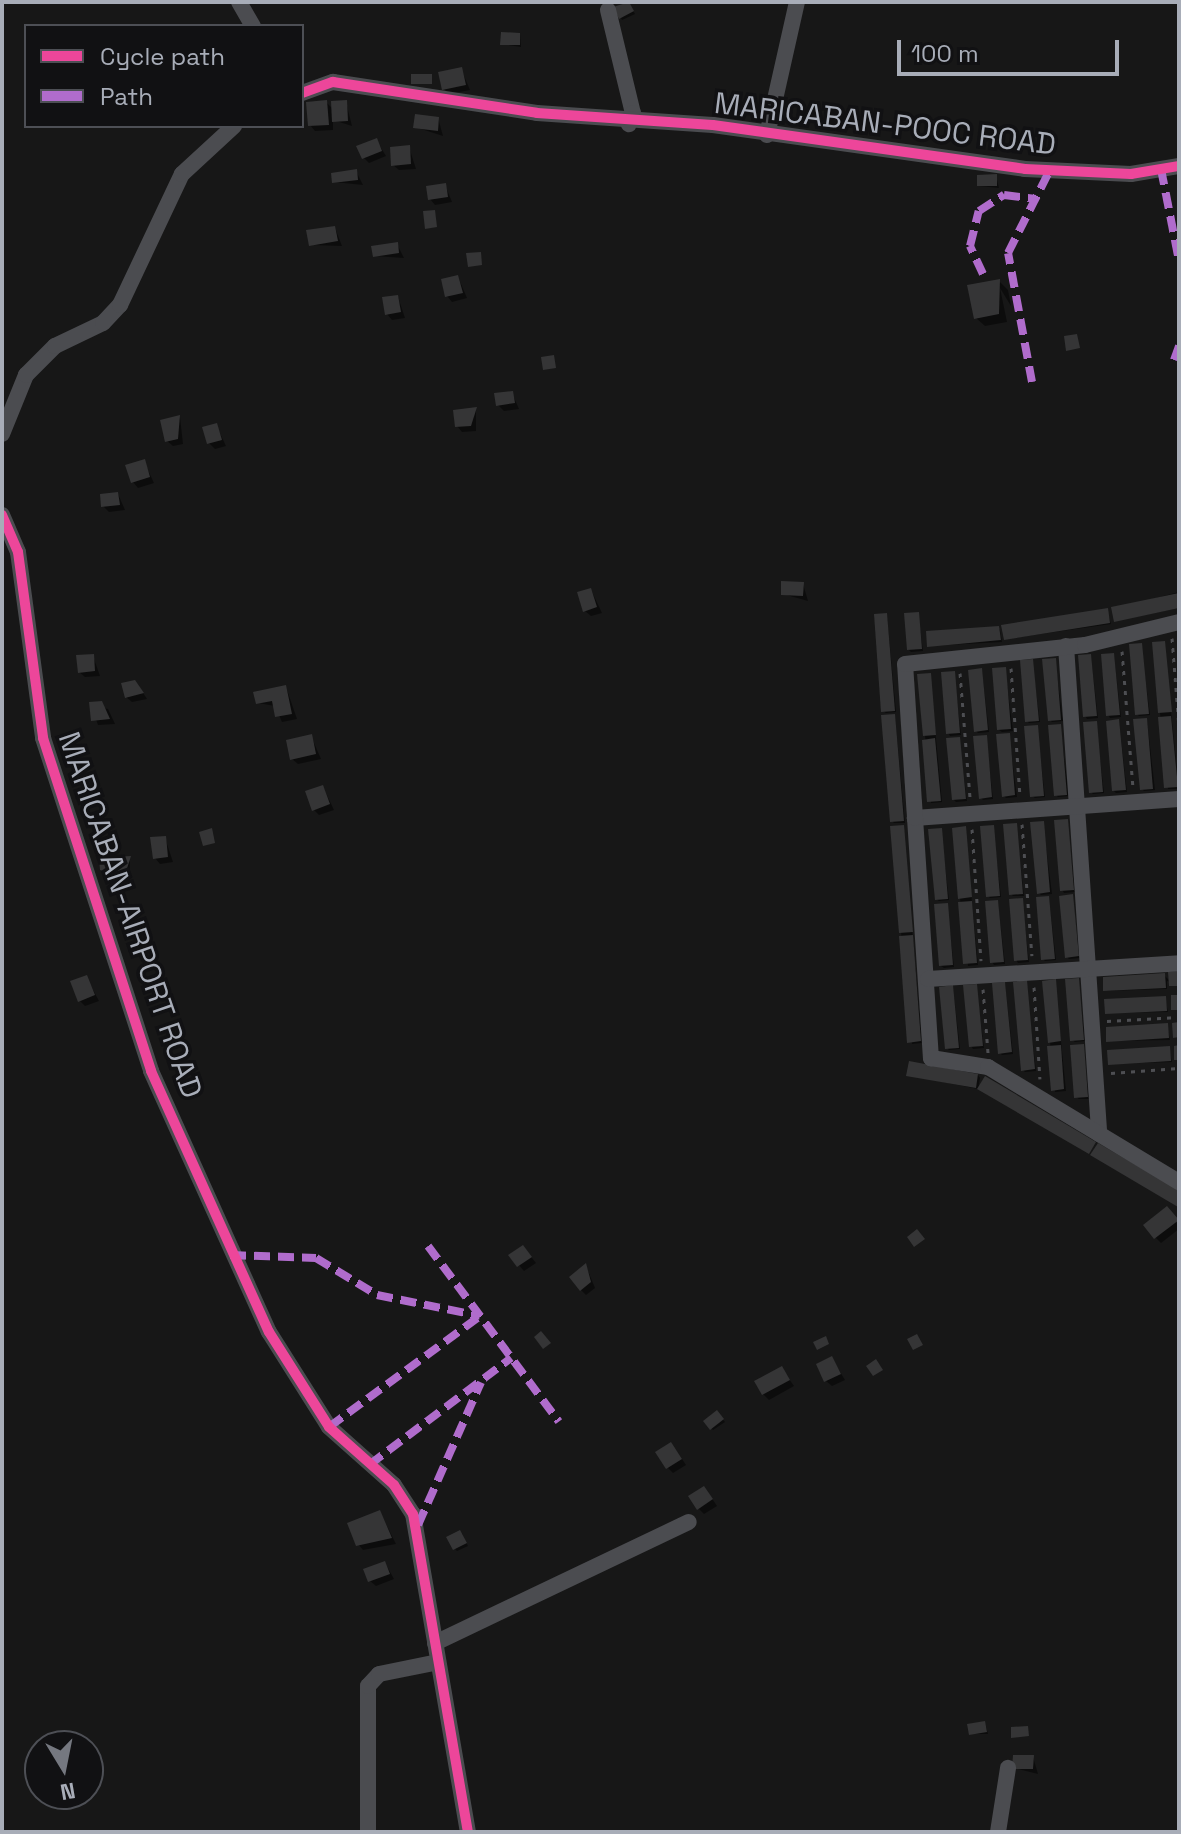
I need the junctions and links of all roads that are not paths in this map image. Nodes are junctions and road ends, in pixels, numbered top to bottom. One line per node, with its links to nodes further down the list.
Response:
1 (239, 2): 4 (street)
2 (797, 2): 8 (street)
3 (608, 10): 6 (street)
4 (252, 24)
5 (304, 92): 6 (street, MARICABAN-POOC ROAD)
6 (629, 124): 8 (street, MARICABAN-POOC ROAD)
7 (232, 128): 10 (street)
8 (767, 135): 9 (street, MARICABAN-POOC ROAD)
9 (1179, 166)
10 (2, 434)
11 (2, 515): 23 (street, MARICABAN-AIRPORT ROAD)
12 (1175, 623): 13 (street)
13 (1066, 646): 15 (street); 16 (street)
14 (1179, 799): 15 (street)
15 (1077, 806): 16 (street); 18 (street)
16 (915, 818): 19 (street)
17 (1179, 963): 18 (street)
18 (1088, 969): 19 (street); 20 (street)
19 (928, 979): 20 (street)
20 (1099, 1134): 21 (street)
21 (1179, 1182)
22 (689, 1522): 23 (street)
23 (435, 1643): 24 (street, MARICABAN-AIRPORT ROAD)
24 (438, 1662): 26 (street); 27 (street, MARICABAN-AIRPORT ROAD)
25 (1008, 1768): 28 (street)
26 (368, 1832)
27 (468, 1832)
28 (998, 1832)

